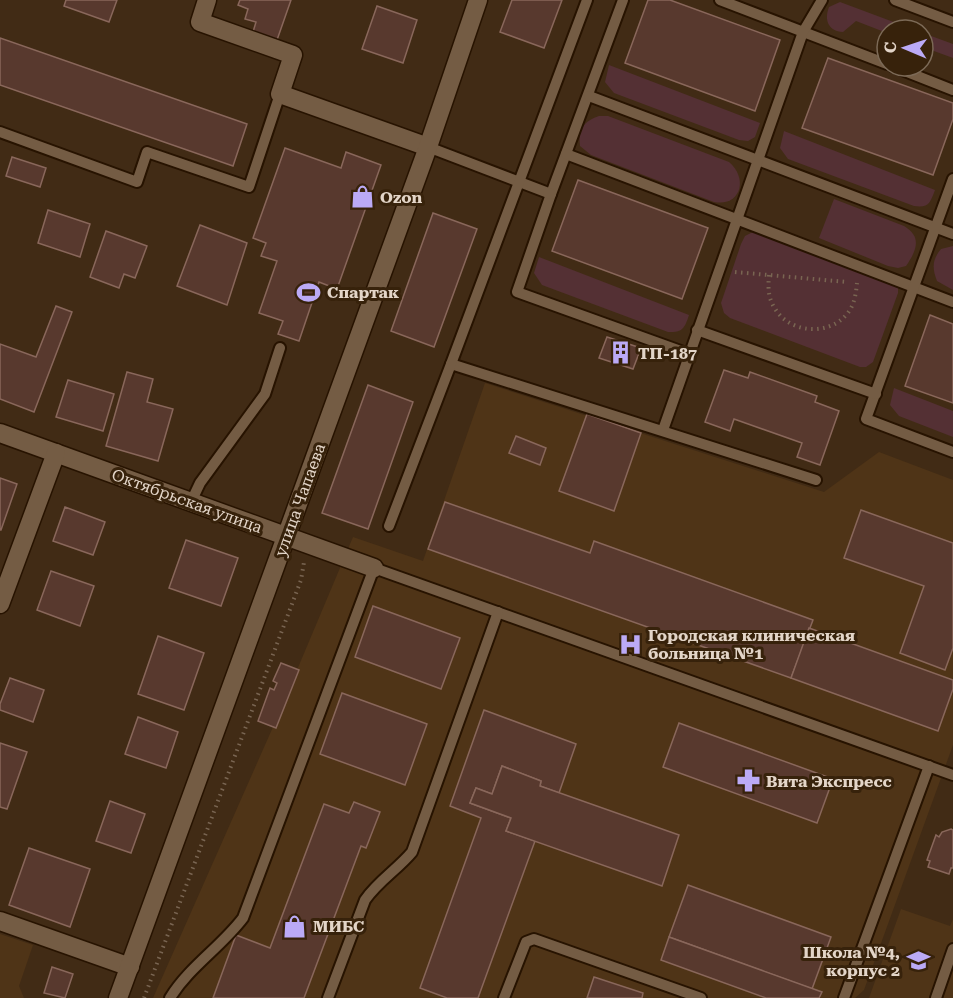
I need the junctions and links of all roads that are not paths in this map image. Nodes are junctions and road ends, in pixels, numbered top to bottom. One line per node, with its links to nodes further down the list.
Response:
1 (207, 0): 13 (street)
2 (478, 0): 16 (street, улица Чапаева)
3 (586, 0): 20 (lane)
4 (623, 0): 14 (lane)
5 (720, 0): 9 (lane)
6 (822, 0): 9 (lane)
7 (895, 0): 8 (lane)
8 (953, 22)
9 (803, 32): 10 (lane); 18 (lane)
10 (875, 59)
11 (922, 78): 12 (lane)
12 (953, 90)
13 (280, 94): 15 (lane); 16 (street)
14 (589, 96): 17 (lane); 18 (lane)
15 (0, 132)
16 (428, 147): 20 (lane); 39 (street, улица Чапаева)
17 (566, 154): 21 (lane); 22 (lane)
18 (757, 159): 22 (lane); 23 (lane)
19 (953, 179): 23 (lane)
20 (519, 182): 21 (lane); 30 (lane)
21 (551, 194): 29 (lane)
22 (736, 219): 25 (lane); 27 (lane)
23 (936, 227): 24 (lane); 25 (lane)
24 (953, 234)
25 (914, 287): 26 (lane); 31 (lane)
26 (953, 302)
27 (697, 330): 29 (lane); 31 (lane)
28 (280, 348): 37 (lane)
29 (689, 354): 32 (lane)
30 (452, 364): 32 (lane); 38 (lane)
31 (876, 394): 34 (lane)
32 (663, 430): 36 (lane)
33 (0, 433): 35 (street, Октябрьская улица)
34 (953, 452)
35 (56, 453): 37 (street, Октябрьская улица); 41 (street)
36 (816, 480)
37 (191, 502): 39 (street, Октябрьская улица)
38 (389, 526)
39 (286, 536): 40 (street, Октябрьская улица); 47 (street, улица Чапаева)
40 (374, 568): 42 (lane); 49 (lane)
41 (0, 603)
42 (498, 612): 43 (lane); 50 (lane)
43 (929, 766): 44 (lane); 53 (lane)
44 (953, 775)
45 (0, 921): 47 (street)
46 (953, 949): 54 (lane)
47 (130, 967): 48 (street, улица Чапаева)
48 (118, 998)
49 (170, 998)
50 (328, 998)
51 (504, 998): 52 (lane)
52 (700, 998)
53 (844, 998)
54 (936, 998)

